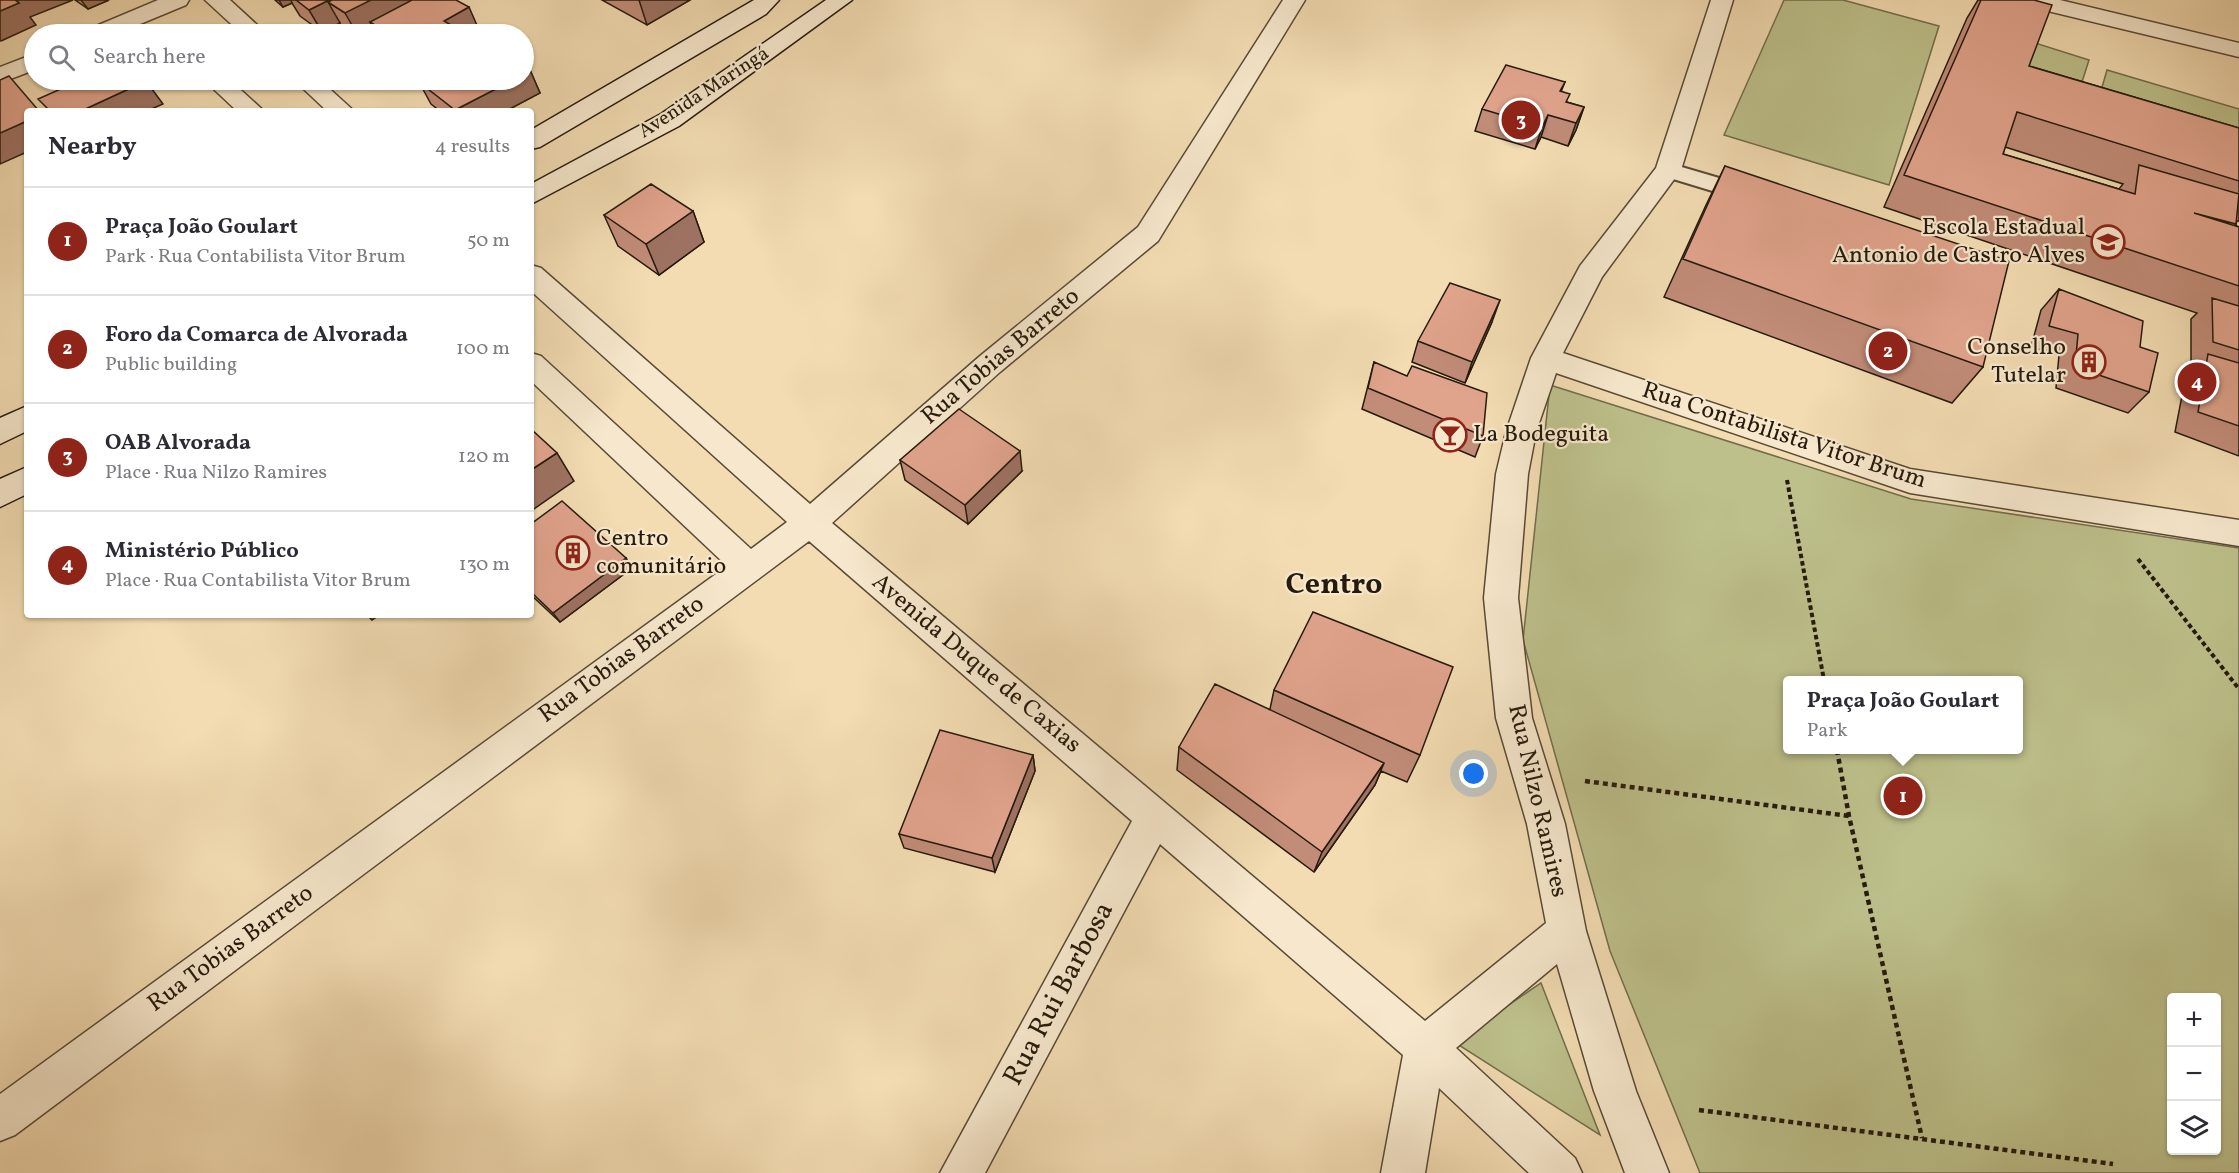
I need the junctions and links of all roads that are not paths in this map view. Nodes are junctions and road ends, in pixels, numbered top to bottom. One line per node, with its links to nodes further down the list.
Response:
1 (178, 0): 8 (street)
2 (216, 0): 9 (street)
3 (768, 0): 17 (street, Avenida Maringá)
4 (841, 0): 19 (street, Avenida Maringá)
5 (1294, 0): 28 (street, Rua Tobias Barreto)
6 (1722, 0): 18 (street, Rua Nilzo Ramires)
7 (2031, 0): 10 (street)
8 (141, 24)
9 (244, 24)
10 (2239, 50)
11 (24, 65): 12 (street)
12 (0, 76)
13 (228, 90): 15 (street)
14 (318, 90): 16 (street)
15 (249, 108)
16 (339, 108)
17 (534, 139)
18 (1668, 170): 20 (lane); 22 (street, Rua Nilzo Ramires)
19 (534, 193)
20 (1770, 201)
21 (534, 278): 28 (street, Avenida Duque de Caxias)
22 (1545, 357): 29 (street, Rua Contabilista Vitor Brum); 32 (street, Rua Nilzo Ramires)
23 (534, 367): 30 (street)
24 (24, 419): 25 (street)
25 (0, 432)
26 (24, 481): 27 (street)
27 (0, 494)
28 (810, 523): 30 (street, Rua Tobias Barreto); 31 (street, Avenida Duque de Caxias)
29 (2239, 533)
30 (749, 567): 34 (street, Rua Tobias Barreto)
31 (1155, 816): 33 (street, Avenida Duque de Caxias); 35 (street, Rua Rui Barbosa)
32 (1567, 931): 33 (street); 38 (street, Rua Nilzo Ramires)
33 (1425, 1047): 36 (street); 37 (street, Avenida Duque de Caxias)
34 (0, 1120)
35 (962, 1173)
36 (1403, 1173)
37 (1560, 1173)
38 (1647, 1173)

